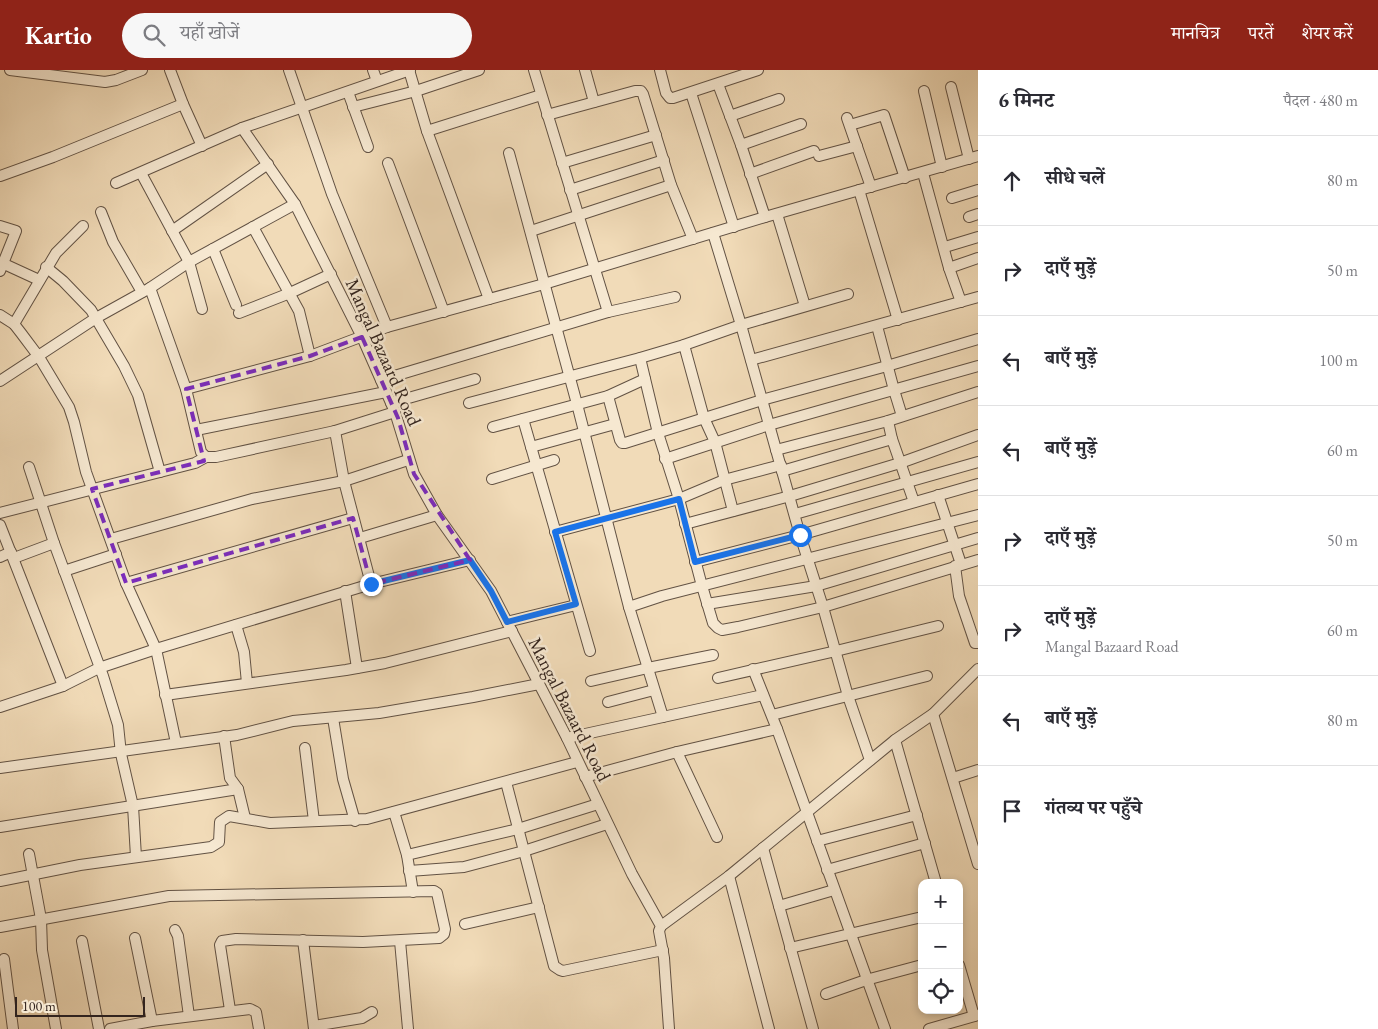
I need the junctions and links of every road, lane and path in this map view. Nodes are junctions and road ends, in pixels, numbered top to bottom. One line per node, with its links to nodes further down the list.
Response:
1 (10, 70): 2 (street)
2 (142, 70)
3 (170, 70): 22 (street)
4 (290, 70): 23 (street)
5 (373, 70): 12 (street)
6 (409, 70): 12 (street); 16 (street)
7 (479, 70): 16 (street)
8 (534, 70): 19 (street)
9 (585, 70): 21 (street)
10 (758, 70): 13 (street)
11 (663, 71): 18 (street)
12 (378, 81): 17 (street)
13 (718, 84): 18 (street); 26 (street)
14 (951, 87): 36 (street)
15 (924, 90): 41 (street)
16 (416, 91): 24 (street); 29 (street)
17 (348, 92): 23 (street); 24 (street)
18 (691, 93): 62 (street)
19 (541, 95): 25 (street); 29 (street)
20 (778, 99): 26 (street)
21 (594, 102): 25 (street); 30 (street)
22 (183, 104): 32 (street); 45 (street)
23 (302, 106): 28 (street); 96 (street)
24 (353, 107): 34 (street)
25 (547, 115): 39 (street)
26 (730, 116): 31 (street)
27 (801, 124): 31 (street)
28 (242, 128): 32 (street); 40 (street, Mangal Bazaard Road)
29 (427, 131): 84 (street)
30 (656, 135): 37 (street); 39 (street)
31 (741, 145): 44 (street)
32 (202, 146): 42 (street)
33 (857, 146): 44 (street); 46 (street); 49 (street)
34 (368, 147)
35 (509, 152): 64 (street)
36 (974, 158): 41 (street)
37 (664, 160): 48 (street); 50 (street)
38 (388, 163): 88 (street)
39 (562, 163): 50 (street)
40 (268, 164): 54 (street, Mangal Bazaard Road); 63 (street)
41 (942, 167): 43 (street)
42 (141, 173): 47 (street); 63 (street)
43 (924, 173): 46 (street); 68 (street)
44 (750, 174): 58 (street)
45 (0, 176)
46 (905, 178): 49 (street)
47 (116, 183)
48 (672, 185): 57 (street); 67 (street)
49 (871, 187): 51 (street)
50 (570, 190): 57 (street)
51 (859, 190): 56 (street); 92 (street)
52 (978, 190): 53 (street)
53 (952, 198)
54 (295, 204): 61 (street); 76 (street, Mangal Bazaard Road)
55 (101, 212): 79 (street)
56 (777, 214): 58 (street); 86 (street)
57 (578, 215): 64 (street); 74 (street)
58 (765, 217): 62 (street)
59 (0, 226): 72 (street)
60 (83, 226): 73 (street)
61 (254, 227): 69 (street); 80 (street)
62 (734, 227): 65 (street)
63 (172, 231): 71 (street)
64 (531, 231): 78 (street)
65 (713, 233): 67 (street); 94 (street)
66 (978, 237): 68 (street)
67 (693, 239): 74 (street)
68 (945, 247): 75 (street)
69 (213, 249): 71 (street); 80 (street)
70 (978, 258): 75 (street)
71 (190, 262): 79 (street); 87 (street)
72 (1, 267): 77 (street)
73 (46, 267): 77 (street); 91 (street)
74 (595, 268): 78 (street); 89 (street)
75 (949, 268): 85 (street)
76 (331, 274): 80 (street); 98 (street, Mangal Bazaard Road)
77 (39, 280): 93 (street)
78 (544, 284): 84 (street); 97 (street)
79 (146, 290): 91 (street); 112 (street)
80 (290, 294): 101 (street)
81 (848, 294): 86 (street)
82 (675, 297): 89 (street)
83 (978, 298): 85 (street)
84 (489, 299): 88 (street)
85 (961, 302): 92 (street)
86 (805, 306): 94 (street)
87 (202, 309)
88 (444, 312): 96 (street)
89 (608, 312): 97 (street)
90 (0, 315): 93 (street)
91 (96, 318): 102 (street); 146 (street)
92 (898, 320): 95 (street)
93 (14, 324): 102 (street)
94 (741, 325): 100 (street); 104 (street)
95 (877, 326): 104 (street); 105 (street)
96 (386, 328): 98 (street)
97 (556, 328): 107 (street); 110 (street)
98 (362, 337): 101 (street); 110 (street, Mangal Bazaard Road)
99 (978, 339): 105 (street)
100 (684, 345): 103 (street); 122 (street)
101 (310, 356): 112 (street)
102 (39, 357): 111 (street); 152 (street)
103 (640, 358): 107 (street); 109 (street)
104 (750, 360): 117 (street)
105 (887, 366): 113 (street); 117 (street)
106 (978, 366): 113 (street)
107 (569, 376): 118 (street); 119 (street)
108 (475, 379): 120 (street)
109 (645, 379): 116 (street); 130 (street)
110 (381, 380): 114 (street, Mangal Bazaard Road)
111 (0, 381)
112 (186, 388): 128 (street)
113 (894, 390): 121 (street); 126 (street)
114 (386, 392): 120 (street, Mangal Bazaard Road); 128 (street)
115 (978, 392): 121 (street)
116 (608, 396): 119 (street); 125 (street)
117 (762, 400): 122 (street); 126 (street)
118 (469, 403)
119 (577, 404): 123 (street); 131 (street)
120 (393, 408): 129 (street); 139 (street, Mangal Bazaard Road)
121 (902, 416): 124 (street)
122 (704, 418): 130 (street); 134 (street)
123 (523, 419): 127 (street); 135 (street)
124 (888, 420): 133 (street); 136 (street)
125 (615, 424): 130 (street); 131 (street)
126 (769, 425): 134 (street); 136 (street)
127 (493, 427)
128 (196, 430): 137 (street)
129 (335, 431): 137 (street); 149 (street)
130 (658, 433): 138 (street)
131 (584, 434): 135 (street); 164 (street)
132 (978, 435): 142 (street)
133 (892, 439): 142 (street); 145 (street)
134 (715, 442): 138 (street); 148 (street)
135 (531, 447): 143 (street)
136 (776, 450): 145 (street)
137 (206, 457): 146 (street)
138 (665, 458): 155 (street)
139 (408, 460): 149 (street); 161 (street, Mangal Bazaard Road)
140 (554, 460): 143 (street)
141 (978, 462): 150 (street)
142 (900, 463): 150 (street); 154 (street)
143 (536, 465): 147 (street); 168 (street)
144 (29, 467): 156 (street)
145 (781, 468): 148 (street); 154 (street)
146 (160, 472): 152 (street)
147 (492, 479)
148 (724, 480): 155 (street); 158 (street)
149 (344, 481): 163 (street); 172 (street)
150 (907, 482): 157 (street); 160 (street)
151 (978, 484): 153 (street)
152 (92, 489): 156 (street); 172 (street)
153 (938, 495): 157 (street); 166 (street)
154 (790, 496): 158 (street); 160 (street)
155 (679, 499): 164 (street); 165 (street)
156 (40, 502): 159 (street); 173 (street)
157 (914, 502): 169 (street)
158 (733, 511): 165 (street)
159 (0, 513)
160 (795, 514): 169 (street)
161 (438, 515): 170 (street); 179 (street, Mangal Bazaard Road)
162 (978, 515): 166 (street)
163 (353, 518): 170 (street); 184 (street)
164 (606, 518): 168 (street); 191 (street)
165 (686, 524): 181 (street)
166 (948, 524): 174 (street); 178 (street)
167 (0, 525): 176 (street)
168 (555, 532): 189 (street)
169 (800, 535): 178 (street); 181 (street)
170 (360, 538): 185 (street)
171 (978, 538): 174 (street)
172 (110, 540): 175 (street)
173 (54, 543): 176 (street); 183 (street)
174 (955, 545): 182 (street); 187 (street)
175 (116, 554): 183 (street); 184 (street)
176 (12, 555): 177 (street); 211 (street)
177 (0, 557)
178 (809, 559): 186 (street); 187 (street)
179 (470, 560): 185 (street); 195 (street, Mangal Bazaard Road)
180 (978, 560): 182 (street)
181 (695, 562): 186 (street)
182 (958, 565): 192 (street); 196 (street)
183 (64, 571): 201 (street)
184 (126, 583): 197 (street)
185 (371, 584): 188 (street)
186 (702, 586): 190 (street); 191 (street)
187 (816, 586): 190 (street); 192 (street)
188 (346, 591): 193 (street); 202 (street)
189 (576, 604): 195 (street); 198 (street)
190 (707, 604): 192 (street)
191 (629, 607): 203 (street)
192 (823, 607): 199 (street)
193 (236, 626): 197 (street); 209 (street)
194 (938, 626): 199 (street)
195 (509, 627): 202 (street); 210 (street, Mangal Bazaard Road)
196 (978, 643)
197 (156, 649): 201 (street); 213 (street)
198 (590, 651)
199 (836, 651): 204 (street); 215 (street)
200 (713, 655): 203 (street)
201 (100, 668): 211 (street); 228 (street)
202 (358, 668): 209 (street)
203 (648, 668): 208 (street); 212 (street)
204 (753, 669): 207 (street); 214 (street)
205 (978, 669): 218 (street)
206 (927, 676): 215 (street)
207 (718, 678)
208 (590, 682)
209 (247, 683): 213 (street)
210 (539, 684): 221 (street); 224 (street, Mangal Bazaard Road)
211 (63, 686): 217 (street)
212 (654, 690): 216 (street); 220 (street)
213 (165, 695): 226 (street)
214 (763, 695): 219 (street); 220 (street)
215 (848, 696): 219 (street); 230 (street)
216 (608, 702)
217 (1, 704)
218 (933, 714): 225 (street); 235 (street)
219 (772, 715): 222 (street)
220 (663, 717): 224 (street)
221 (333, 718): 223 (street); 245 (street)
222 (777, 729): 229 (street); 241 (street)
223 (224, 736): 226 (street); 237 (street)
224 (567, 738): 231 (street, Mangal Bazaard Road)
225 (895, 740): 230 (street); 242 (street)
226 (176, 743): 228 (street)
227 (305, 748): 244 (street)
228 (121, 751): 232 (street); 239 (street)
229 (677, 752): 234 (street); 249 (street)
230 (870, 760): 241 (street)
231 (577, 762): 234 (street, Mangal Bazaard Road); 236 (street)
232 (0, 768)
233 (978, 770): 235 (street)
234 (585, 776): 238 (street, Mangal Bazaard Road)
235 (953, 778): 257 (street)
236 (506, 782): 240 (street); 248 (street)
237 (238, 789): 239 (street); 243 (street)
238 (598, 804): 246 (street, Mangal Bazaard Road); 248 (street)
239 (133, 806): 247 (street); 256 (street)
240 (394, 812): 245 (street); 255 (street)
241 (807, 812): 250 (street); 252 (street)
242 (917, 815): 250 (street); 251 (street)
243 (245, 818): 244 (street); 256 (street)
244 (314, 821): 245 (street)
245 (355, 821)
246 (607, 824): 253 (street); 271 (street, Mangal Bazaard Road)
247 (0, 827)
248 (518, 829): 253 (street); 255 (street)
249 (717, 837)
250 (817, 841): 258 (street)
251 (925, 843): 258 (street); 262 (street)
252 (763, 848): 261 (street); 266 (street)
253 (524, 851): 259 (street); 267 (street)
254 (29, 854): 260 (street)
255 (407, 855): 259 (street)
256 (136, 857): 260 (street)
257 (978, 864)
258 (828, 870): 264 (street)
259 (409, 871): 265 (street)
260 (32, 874): 263 (street); 269 (street)
261 (729, 876): 271 (street); 299 (street)
262 (935, 879)
263 (0, 881)
264 (834, 890): 266 (street); 274 (street)
265 (413, 892): 269 (street); 278 (street)
266 (779, 906): 279 (street)
267 (539, 907): 270 (street); 280 (street)
268 (918, 918): 274 (street)
269 (41, 919): 272 (street); 293 (street)
270 (465, 924)
271 (661, 926): 280 (street, Mangal Bazaard Road)
272 (0, 927)
273 (175, 930): 288 (street)
274 (850, 934): 279 (street); 284 (street)
275 (135, 938): 290 (street)
276 (303, 940): 278 (street); 286 (street); 291 (street)
277 (82, 941): 294 (street)
278 (400, 941): 297 (street)
279 (790, 948): 300 (street)
280 (663, 950): 298 (street, Mangal Bazaard Road)
281 (4, 959): 292 (street)
282 (918, 966): 284 (street)
283 (960, 969): 289 (street)
284 (866, 980): 285 (street); 301 (street)
285 (826, 994)
286 (230, 1010): 288 (street); 296 (street)
287 (372, 1012): 291 (street)
288 (189, 1016): 290 (street)
289 (976, 1016): 302 (street)
290 (159, 1023): 295 (street)
291 (314, 1028)
292 (13, 1029)
293 (56, 1029)
294 (99, 1029)
295 (110, 1029)
296 (259, 1029)
297 (408, 1029)
298 (669, 1029)
299 (769, 1029)
300 (813, 1029)
301 (885, 1029)
302 (930, 1029)

